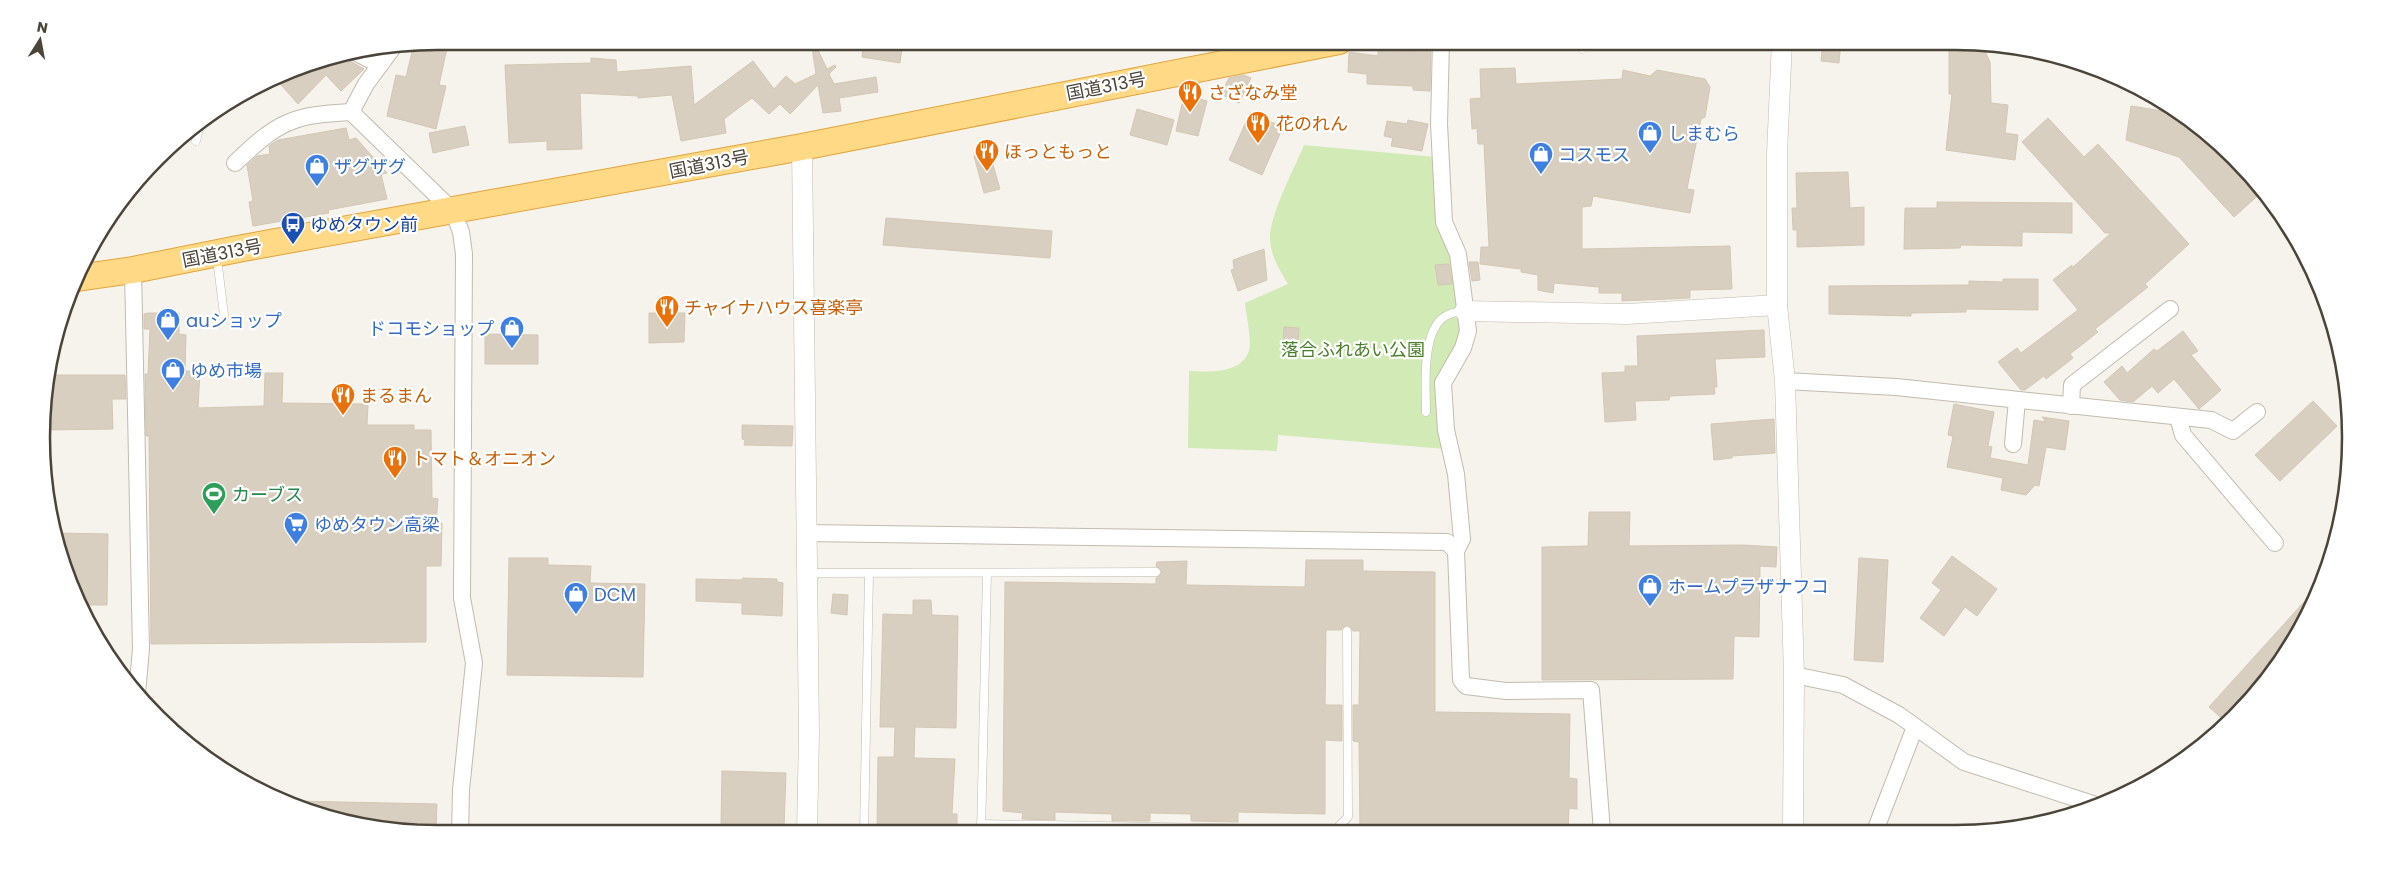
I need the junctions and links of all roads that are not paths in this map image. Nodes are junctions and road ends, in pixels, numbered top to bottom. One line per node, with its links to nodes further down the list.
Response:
1 (1287, 50): 10 (highway, 国道313号)
2 (1441, 50): 18 (street)
3 (1782, 50): 16 (street)
4 (389, 53): 6 (street)
5 (364, 57): 6 (street)
6 (380, 65): 7 (street)
7 (351, 112): 11 (street); 12 (street)
8 (198, 133): 9 (lane)
9 (196, 140)
10 (802, 146): 12 (highway, 国道313号); 27 (street)
11 (234, 163)
12 (453, 212): 13 (highway, 国道313号); 39 (street)
13 (216, 253): 14 (highway, 国道313号); 19 (lane)
14 (133, 270): 15 (highway, 国道313号); 36 (street)
15 (85, 277)
16 (1777, 305): 18 (street); 20 (street)
17 (2170, 309): 22 (street)
18 (1465, 311): 23 (lane); 29 (street)
19 (224, 315)
20 (1784, 381): 21 (street); 35 (street)
21 (2017, 400): 22 (street); 26 (street)
22 (2071, 406): 25 (street)
23 (1426, 412)
24 (2257, 412): 25 (street)
25 (2178, 417): 28 (street)
26 (2013, 444)
27 (806, 533): 29 (street); 31 (street)
28 (2275, 543)
29 (1456, 551): 44 (street)
30 (1156, 572): 33 (lane)
31 (807, 573): 32 (lane); 40 (street)
32 (869, 573): 33 (lane); 41 (lane)
33 (988, 573): 42 (lane)
34 (1347, 631): 43 (lane)
35 (1794, 675): 37 (street); 45 (street)
36 (136, 680)
37 (1915, 727): 38 (street); 46 (street)
38 (2086, 802)
39 (460, 825)
40 (807, 825)
41 (864, 825)
42 (981, 825)
43 (1339, 825)
44 (1602, 825)
45 (1793, 825)
46 (1877, 825)

